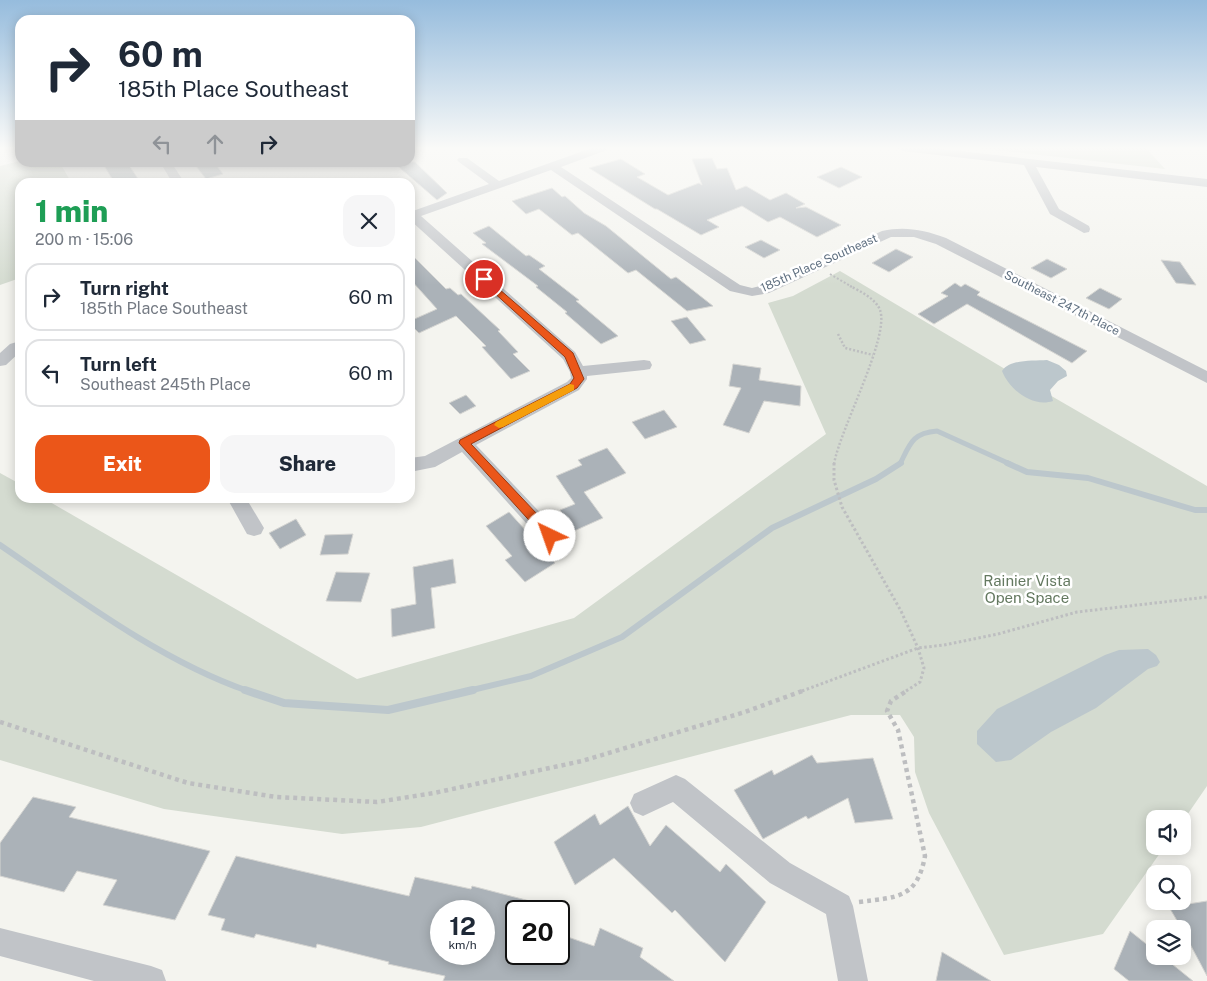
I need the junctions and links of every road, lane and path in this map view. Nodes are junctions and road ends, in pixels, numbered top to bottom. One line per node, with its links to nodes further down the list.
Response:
1 (472, 194): 4 (street)
2 (593, 194): 8 (street, 185th Place Southeast)
3 (1045, 194): 6 (street)
4 (415, 214)
5 (415, 219): 15 (street)
6 (1084, 228)
7 (915, 232): 8 (street, 185th Place Southeast); 16 (street, Southeast 247th Place)
8 (816, 266): 11 (path)
9 (838, 334): 11 (path)
10 (15, 348): 13 (street)
11 (873, 355): 23 (path)
12 (15, 358): 13 (street)
13 (0, 361)
14 (644, 365): 15 (street)
15 (578, 372): 17 (street)
16 (1207, 378)
17 (464, 443): 18 (street); 21 (street)
18 (415, 464)
19 (239, 503): 20 (street)
20 (254, 528)
21 (561, 548)
22 (1207, 597): 23 (path)
23 (918, 648): 24 (path); 26 (path)
24 (0, 722)
25 (643, 803): 26 (street)
26 (839, 906): 29 (street)
27 (0, 942): 28 (street)
28 (151, 981)
29 (853, 981)

